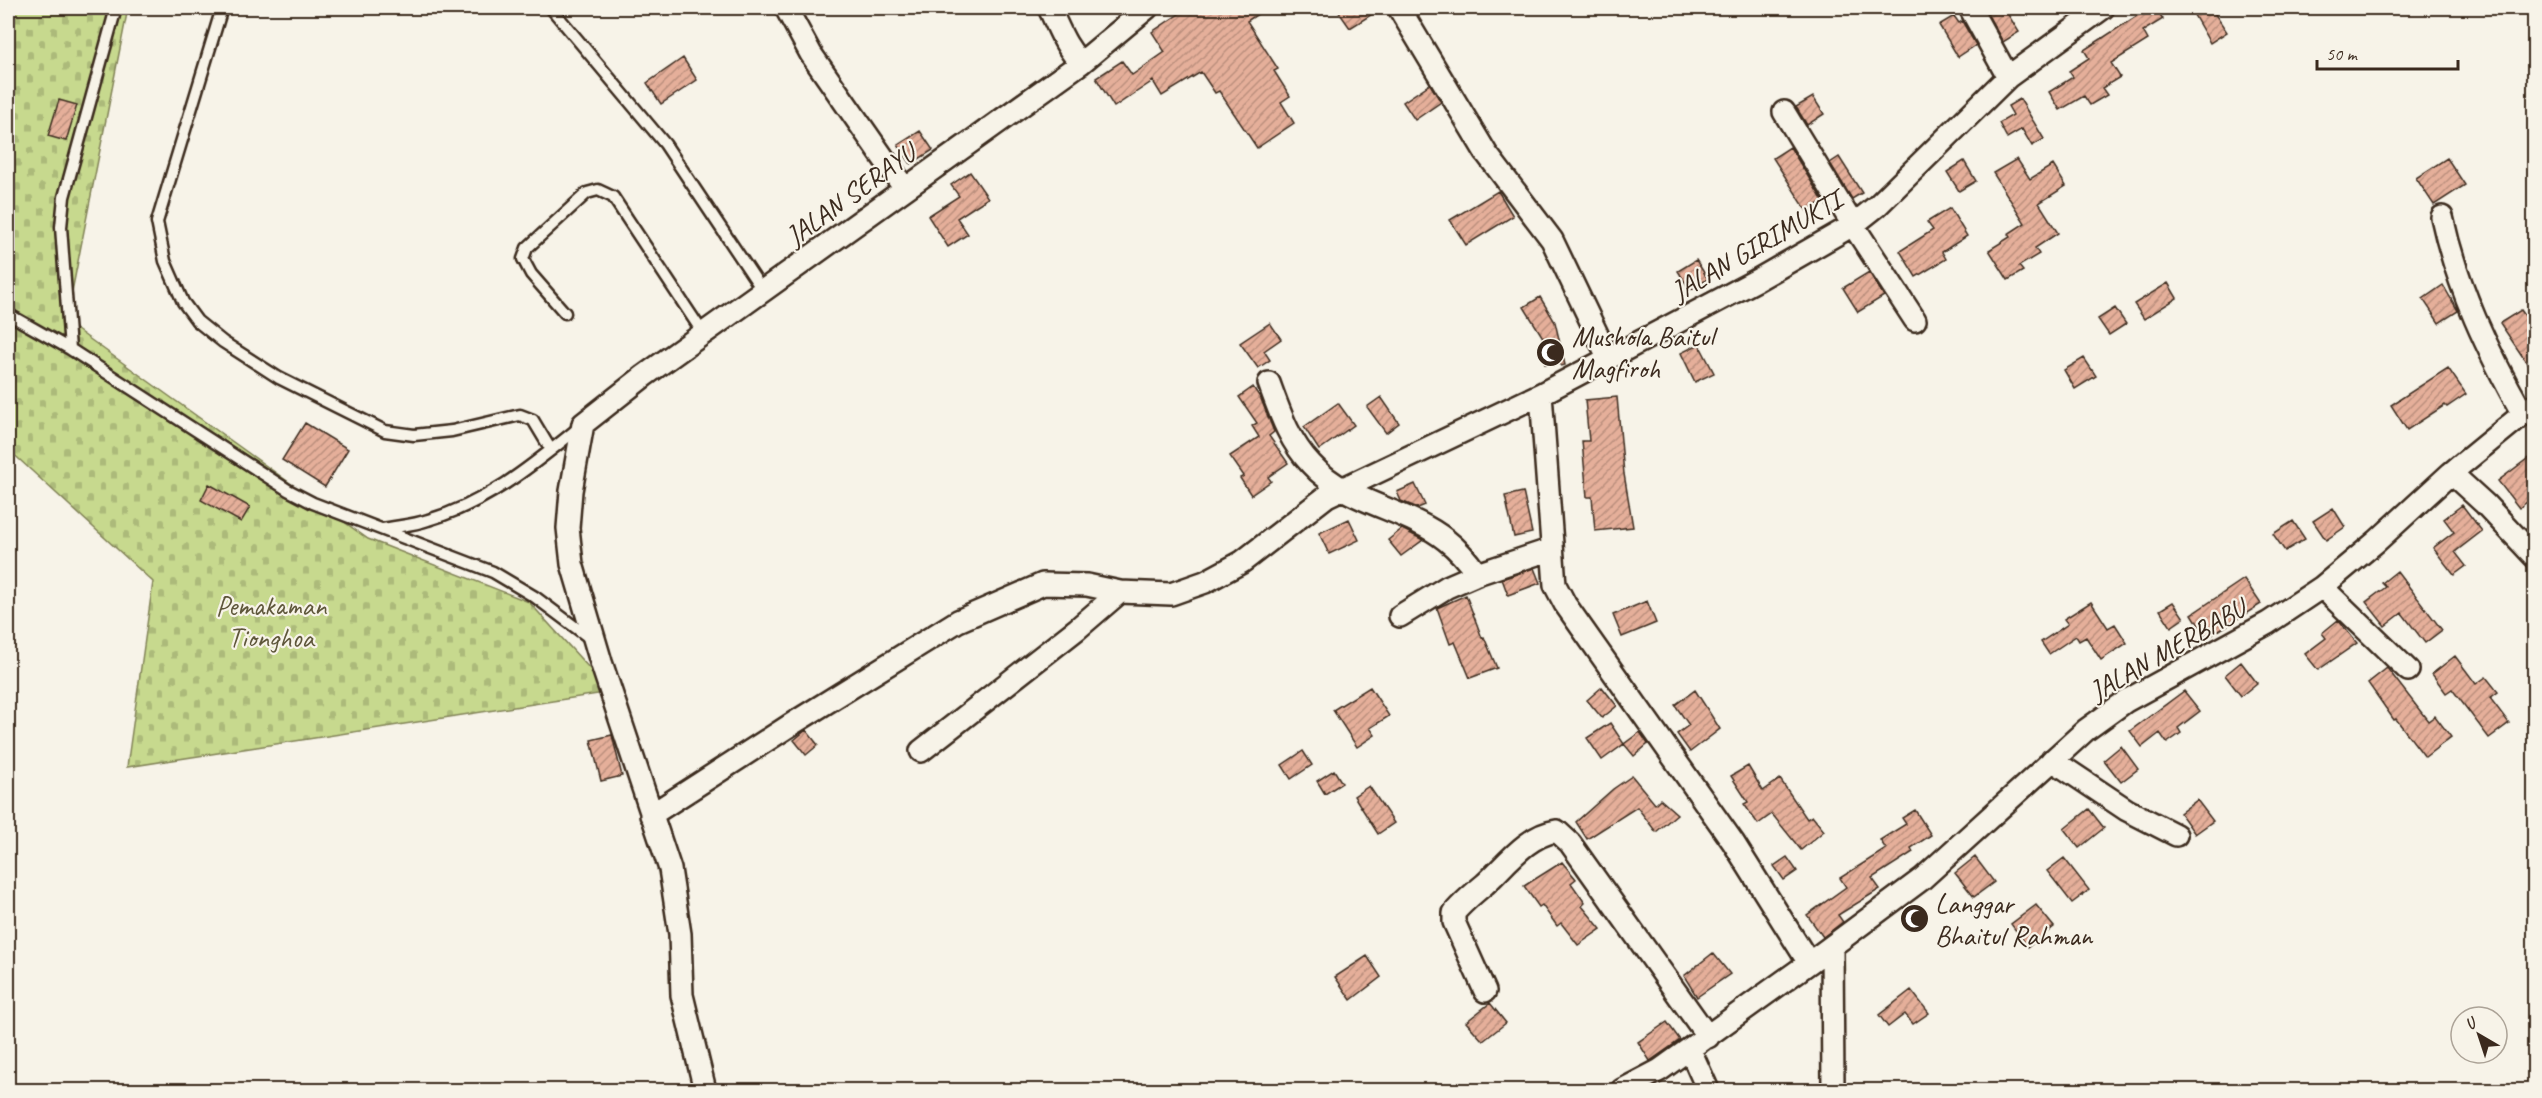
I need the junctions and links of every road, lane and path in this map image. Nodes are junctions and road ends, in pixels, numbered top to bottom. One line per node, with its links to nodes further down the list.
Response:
1 (116, 8): 21 (lane)
2 (222, 8): 27 (lane)
3 (551, 8): 16 (lane)
4 (786, 8): 13 (street)
5 (1049, 8): 10 (street)
6 (1147, 8): 10 (street, JALAN SERAYU)
7 (1399, 8): 22 (street)
8 (1970, 8): 11 (street)
9 (2103, 8): 11 (street, JALAN GIRIMUKTI)
10 (1081, 63): 13 (street, JALAN SERAYU)
11 (2008, 77): 15 (street, JALAN GIRIMUKTI)
12 (1784, 112): 15 (street)
13 (905, 189): 16 (street, JALAN SERAYU)
14 (2442, 217): 25 (street)
15 (1853, 225): 19 (street); 22 (street, JALAN GIRIMUKTI)
16 (763, 291): 20 (street, JALAN SERAYU)
17 (8, 314): 21 (lane)
18 (565, 314): 20 (lane)
19 (1915, 320)
20 (703, 333): 26 (street, JALAN SERAYU)
21 (70, 349): 30 (lane)
22 (1608, 357): 24 (street, JALAN GIRIMUKTI)
23 (1269, 383): 29 (street)
24 (1541, 394): 29 (street, JALAN GIRIMUKTI); 31 (street)
25 (2529, 409): 28 (street, JALAN MERBABU)
26 (584, 424): 27 (lane); 37 (street)
27 (551, 450): 30 (lane)
28 (2451, 472): 32 (street); 34 (street, JALAN MERBABU)
29 (1341, 489): 33 (street); 35 (street, JALAN GIRIMUKTI)
30 (382, 529): 37 (lane)
31 (1552, 549): 33 (street); 44 (street)
32 (2535, 556)
33 (1477, 574): 36 (street)
34 (2322, 587): 38 (street); 40 (street, JALAN MERBABU)
35 (1120, 592): 39 (street); 41 (street, JALAN GIRIMUKTI)
36 (1400, 616)
37 (595, 642): 41 (street)
38 (2408, 670)
39 (921, 751)
40 (2052, 760): 42 (street); 43 (street, JALAN MERBABU)
41 (651, 815): 48 (street)
42 (2175, 835)
43 (1832, 946): 44 (street, JALAN MERBABU); 51 (street)
44 (1809, 963): 46 (street, JALAN MERBABU)
45 (1485, 991): 46 (street)
46 (1708, 1037): 47 (street, JALAN MERBABU)
47 (1690, 1050): 49 (street, JALAN MERBABU); 50 (street)
48 (705, 1090)
49 (1622, 1090)
50 (1708, 1090)
51 (1833, 1090)

